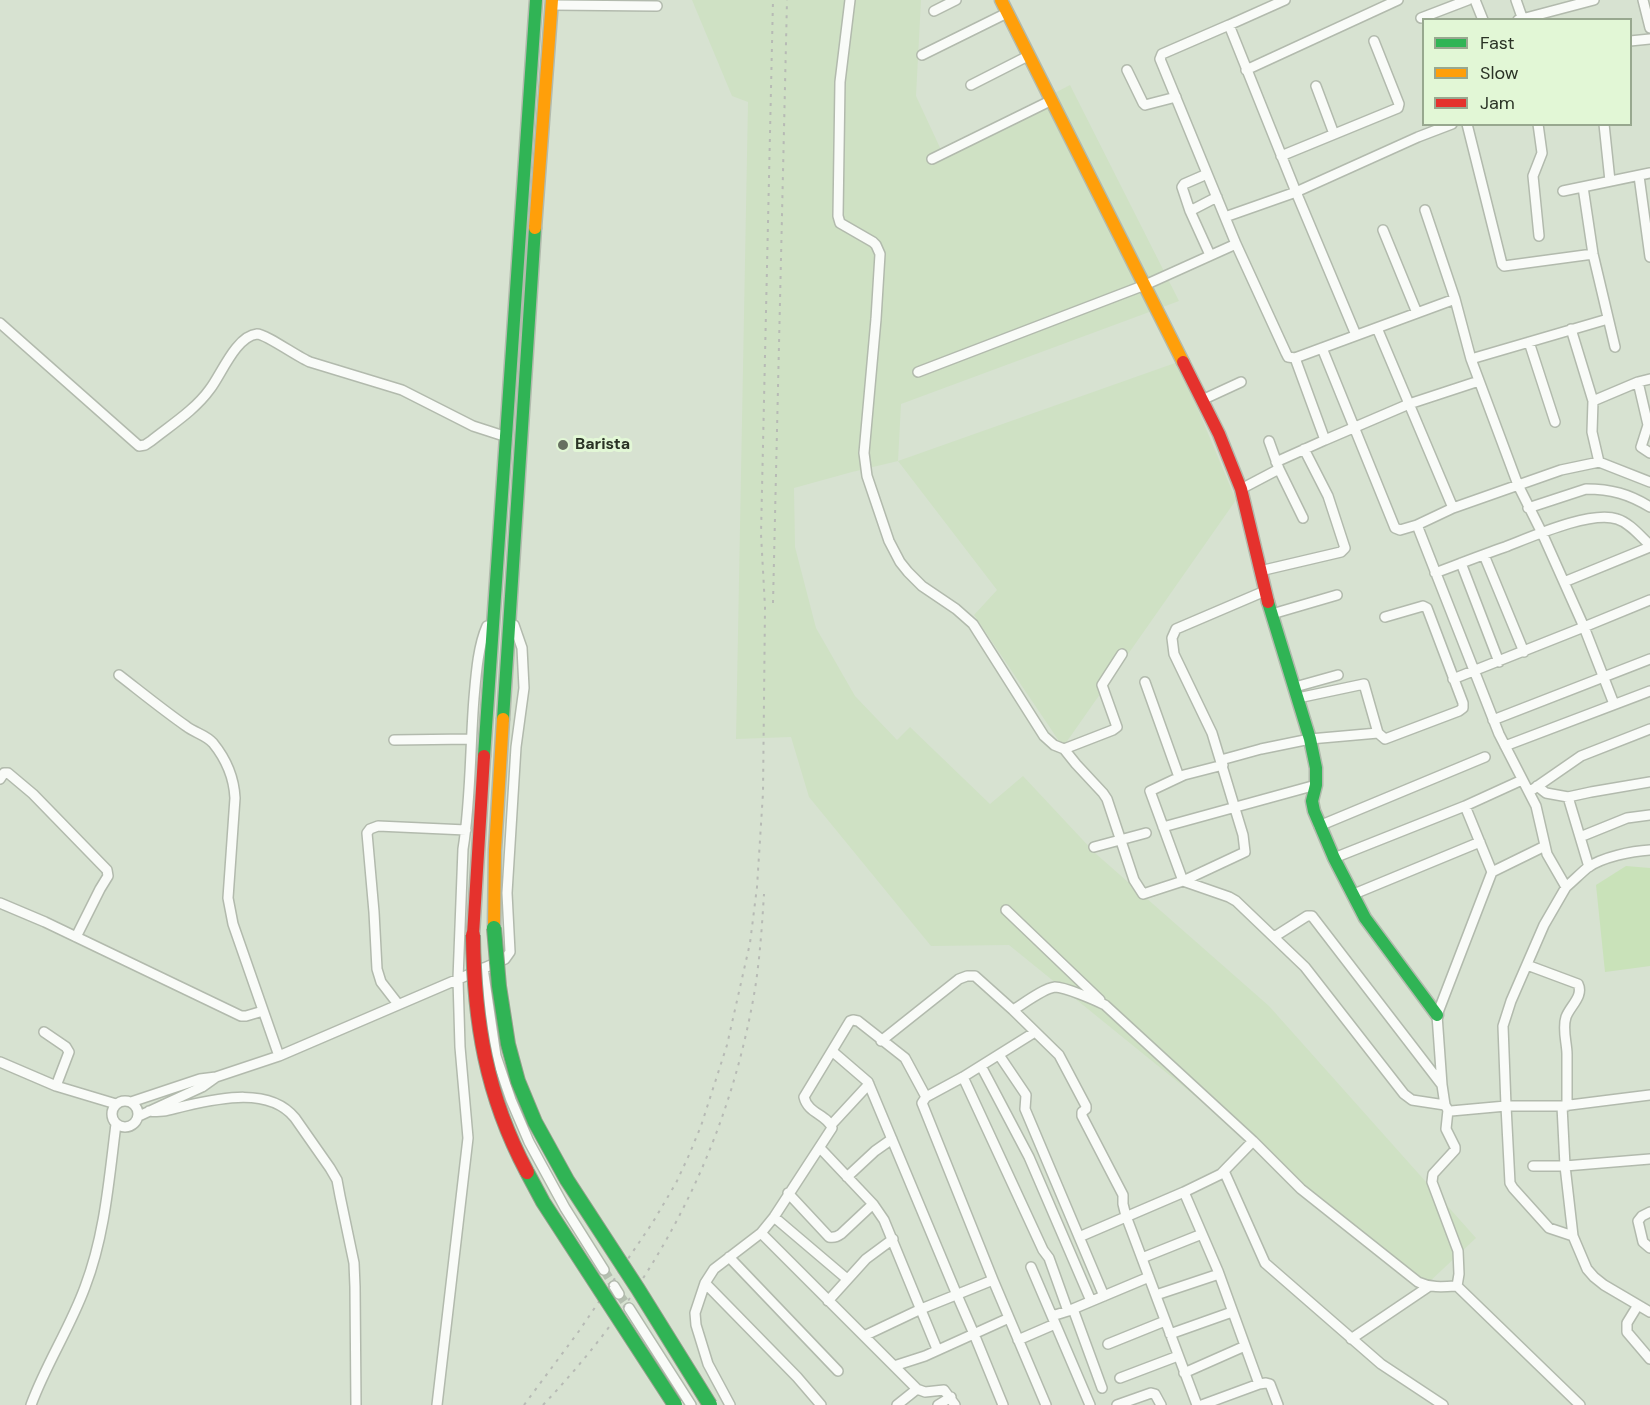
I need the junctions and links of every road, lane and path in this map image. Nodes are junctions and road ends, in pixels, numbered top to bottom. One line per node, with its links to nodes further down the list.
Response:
1 (536, 0): 23 (main road)
2 (850, 0): 133 (street)
3 (956, 0): 14 (street)
4 (1285, 0): 19 (street)
5 (1398, 0): 29 (street)
6 (1468, 0): 15 (street)
7 (1475, 0): 16 (street)
8 (1516, 0): 17 (street)
9 (1594, 0): 18 (street)
10 (1643, 0): 20 (street)
11 (552, 3): 12 (street); 25 (main road)
12 (657, 6)
13 (1004, 6): 26 (street); 27 (main road)
14 (934, 11)
15 (1421, 18)
16 (1482, 18)
17 (1521, 18)
18 (1525, 18)
19 (1229, 25): 29 (street); 32 (street)
20 (1650, 28)
21 (1650, 39): 24 (street)
22 (1374, 40): 38 (street)
23 (534, 41): 25 (main road); 83 (main road)
24 (1632, 41)
25 (549, 42): 109 (main road)
26 (922, 56)
27 (1028, 56): 30 (street); 33 (main road)
28 (1127, 70): 32 (street)
29 (1245, 70): 39 (street)
30 (971, 85)
31 (1316, 86): 38 (street)
32 (1176, 97): 42 (street)
33 (1050, 101): 40 (street); 59 (main road)
34 (1447, 126): 47 (street)
35 (1468, 126): 56 (street)
36 (1538, 126): 54 (street)
37 (1604, 126): 44 (street)
38 (1334, 134): 39 (street)
39 (1281, 156): 47 (street)
40 (932, 159)
41 (1650, 173): 43 (street)
42 (1208, 174): 48 (street); 50 (street)
43 (1639, 176): 44 (street); 53 (street)
44 (1610, 181): 45 (street)
45 (1583, 187): 46 (street); 56 (street)
46 (1563, 191)
47 (1296, 192): 51 (street); 66 (street)
48 (1217, 197): 50 (street); 51 (street)
49 (1425, 210): 60 (street)
50 (1190, 211): 57 (street)
51 (1225, 217): 55 (street)
52 (1383, 231): 61 (street)
53 (1648, 233): 58 (street)
54 (1539, 236)
55 (1236, 244): 57 (street); 70 (street)
56 (1593, 254): 62 (street)
57 (1210, 255): 59 (street)
58 (1650, 255)
59 (1144, 285): 72 (street); 77 (main road)
60 (1455, 299): 61 (street); 71 (street)
61 (1417, 313): 64 (street)
62 (1608, 319): 65 (street); 68 (street)
63 (0, 323): 83 (street)
64 (1377, 328): 66 (street); 79 (street)
65 (1571, 329): 67 (street); 78 (street)
66 (1356, 335): 69 (street)
67 (1529, 342): 71 (street); 80 (street)
68 (1615, 347)
69 (1322, 348): 70 (street); 82 (street)
70 (1294, 358): 84 (street)
71 (1471, 359): 74 (street)
72 (918, 372)
73 (1650, 379): 76 (street)
74 (1479, 381): 79 (street); 91 (street)
75 (1241, 382): 77 (street)
76 (1638, 382): 78 (street); 81 (street)
77 (1202, 400): 92 (main road)
78 (1593, 401): 88 (street)
79 (1409, 404): 82 (street); 94 (street)
80 (1555, 422)
81 (1649, 425): 87 (street)
82 (1353, 429): 84 (street); 97 (street)
83 (507, 437): 108 (main road)
84 (1325, 440): 86 (street)
85 (1269, 441): 89 (street)
86 (1304, 449): 89 (street); 102 (street)
87 (1650, 453)
88 (1599, 462): 90 (street); 91 (street)
89 (1278, 465): 92 (street); 96 (street)
90 (1650, 482)
91 (1518, 485): 94 (street); 95 (street)
92 (1241, 489): 102 (main road)
93 (1650, 507): 95 (street)
94 (1453, 508): 97 (street)
95 (1528, 508): 98 (street)
96 (1303, 518)
97 (1417, 525): 103 (street)
98 (1542, 533): 99 (street); 100 (street); 104 (street)
99 (1650, 546): 104 (street)
100 (1484, 555): 101 (street); 113 (street)
101 (1461, 563): 103 (street); 116 (street)
102 (1260, 571): 105 (main road)
103 (1436, 573): 117 (street)
104 (1564, 582): 112 (street)
105 (1265, 591): 110 (main road); 135 (street)
106 (1337, 595): 110 (street)
107 (1650, 600): 112 (street)
108 (496, 605): 129 (street); 265 (main road, bridge)
109 (510, 614): 168 (street); 267 (main road, bridge)
110 (1272, 614): 124 (main road)
111 (1386, 617): 121 (street)
112 (1584, 627): 113 (street); 120 (street)
113 (1524, 652): 116 (street)
114 (1122, 654): 133 (street)
115 (1650, 659): 120 (street)
116 (1499, 662): 117 (street)
117 (1474, 672): 121 (street); 126 (street)
118 (119, 675): 173 (street)
119 (1338, 675): 124 (street)
120 (1604, 677): 125 (street); 126 (street)
121 (1453, 679): 128 (street)
122 (1145, 682): 136 (street)
123 (1650, 691): 125 (street)
124 (1297, 692): 128 (street); 130 (main road)
125 (1614, 704): 132 (street)
126 (1493, 720): 132 (street)
127 (1650, 729): 141 (street)
128 (1378, 733): 130 (street)
129 (470, 738): 131 (street); 149 (street)
130 (1310, 739): 135 (street); 140 (main road)
131 (394, 740)
132 (1505, 746): 138 (street)
133 (1064, 749): 152 (street)
134 (1485, 757): 147 (street)
135 (1222, 763): 136 (street); 145 (street)
136 (1179, 777): 148 (street)
137 (0, 779): 165 (street)
138 (1522, 780): 142 (street); 144 (street)
139 (1650, 782): 143 (street)
140 (1317, 785): 145 (street); 147 (main road)
141 (1538, 786): 142 (street); 143 (street)
142 (1529, 792): 154 (street)
143 (1569, 797): 151 (street)
144 (1466, 806): 153 (street); 157 (street)
145 (1235, 808): 148 (street); 160 (street)
146 (1650, 815): 151 (street)
147 (1319, 826): 157 (main road)
148 (1163, 827): 160 (street)
149 (466, 830): 169 (street); 170 (street)
150 (1146, 832): 152 (street)
151 (1580, 837): 158 (street)
152 (1120, 840): 155 (street); 160 (street)
153 (1480, 842): 159 (street); 162 (street)
154 (1545, 846): 159 (street); 161 (street)
155 (1094, 847)
156 (1650, 850): 158 (street)
157 (1334, 858): 162 (main road)
158 (1589, 867): 161 (street)
159 (1492, 872): 174 (street)
160 (1183, 881): 166 (street)
161 (1566, 887): 167 (street)
162 (1354, 894): 174 (main road)
163 (0, 903): 165 (street)
164 (1006, 910): 171 (street)
165 (76, 937): 173 (street)
166 (1274, 937): 186 (street); 194 (street)
167 (1527, 965): 192 (street); 193 (street)
168 (483, 968): 169 (street); 222 (street)
169 (458, 979): 170 (street); 264 (street)
170 (399, 1004): 180 (street)
171 (1105, 1005): 172 (street); 200 (street)
172 (1013, 1010): 176 (street); 177 (street)
173 (263, 1011): 180 (street)
174 (1437, 1015): 186 (street)
175 (44, 1032): 187 (street)
176 (1035, 1032): 179 (street); 211 (street)
177 (882, 1041): 178 (street); 189 (street)
178 (832, 1051): 185 (street); 198 (street)
179 (999, 1054): 182 (street); 216 (street)
180 (279, 1056): 183 (street)
181 (0, 1062): 187 (street)
182 (981, 1066): 184 (street); 234 (street)
183 (216, 1077): 190 (street); 195 (street)
184 (963, 1077): 189 (street); 238 (street)
185 (869, 1084): 198 (street); 199 (street)
186 (1442, 1085): 194 (street)
187 (56, 1086): 191 (street)
188 (1650, 1095): 193 (street)
189 (926, 1097): 226 (street)
190 (131, 1102): 191 (street); 196 (street)
191 (116, 1104): 197 (street)
192 (1506, 1106): 193 (street); 194 (street); 215 (street)
193 (1564, 1106): 204 (street)
194 (1446, 1107): 228 (street)
195 (149, 1111): 196 (street); 263 (street)
196 (139, 1116): 197 (street)
197 (116, 1124): 262 (street)
198 (832, 1124): 201 (street)
199 (892, 1138): 206 (street); 230 (street)
200 (1253, 1141): 205 (street); 229 (street)
201 (820, 1148): 206 (street); 208 (street)
202 (1650, 1159): 204 (street)
203 (1533, 1166): 204 (street)
204 (1565, 1166): 215 (street)
205 (1224, 1172): 207 (street); 247 (street)
206 (847, 1177): 209 (street)
207 (1184, 1192): 211 (street); 214 (street)
208 (788, 1193): 209 (street); 212 (street)
209 (873, 1204): 217 (street)
210 (1650, 1212): 218 (street)
211 (1126, 1216): 216 (street); 220 (street)
212 (774, 1217): 213 (street); 225 (street)
213 (761, 1233): 219 (street); 233 (street)
214 (1202, 1234): 220 (street); 223 (street)
215 (1573, 1236): 235 (street)
216 (1079, 1237): 232 (street)
217 (893, 1239): 225 (street); 237 (street)
218 (1650, 1248)
219 (729, 1257): 227 (street); 255 (street)
220 (1142, 1258): 224 (street)
221 (1031, 1267): 242 (street)
222 (604, 1270)
223 (1219, 1274): 231 (street); 239 (street)
224 (1149, 1277): 231 (street); 232 (street)
225 (847, 1279): 233 (street)
226 (993, 1280): 230 (street); 241 (street)
227 (705, 1283): 268 (street); 269 (street)
228 (1457, 1286): 229 (street); 281 (street)
229 (1428, 1287): 247 (street)
230 (957, 1295): 237 (street); 244 (street)
231 (1156, 1295): 243 (street)
232 (1104, 1296): 234 (street)
233 (828, 1301): 246 (street)
234 (1091, 1301): 238 (street)
235 (1638, 1305): 240 (street); 253 (street)
236 (629, 1308): 266 (street)
237 (921, 1309): 246 (street); 251 (street)
238 (1071, 1310): 242 (street); 259 (street)
239 (1232, 1312): 245 (street); 250 (street)
240 (1650, 1312)
241 (1009, 1318): 244 (street); 248 (street)
242 (1053, 1320): 248 (street); 274 (street)
243 (1165, 1321): 245 (street); 249 (street)
244 (974, 1334): 251 (street); 272 (street)
245 (1170, 1334): 252 (street)
246 (864, 1336): 254 (street)
247 (1351, 1339): 280 (street)
248 (1018, 1340): 273 (street)
249 (1108, 1344)
250 (1245, 1347): 256 (street); 258 (street)
251 (938, 1349): 254 (street)
252 (1178, 1356): 256 (street); 257 (street)
253 (1650, 1359)
254 (894, 1366): 260 (street)
255 (838, 1371)
256 (1184, 1373): 277 (street)
257 (1120, 1378)
258 (1259, 1384): 278 (street); 279 (street)
259 (1102, 1388)
260 (917, 1389): 261 (street); 270 (street)
261 (953, 1401): 271 (street)
262 (31, 1405)
263 (356, 1405)
264 (437, 1405)
265 (675, 1405)
266 (691, 1405)
267 (710, 1405)
268 (730, 1405)
269 (820, 1405)
270 (897, 1405)
271 (938, 1405)
272 (1003, 1405)
273 (1046, 1405)
274 (1090, 1405)
275 (1117, 1405): 276 (street)
276 (1161, 1405)
277 (1197, 1405)
278 (1202, 1405)
279 (1278, 1405)
280 (1443, 1405)
281 (1580, 1405)

